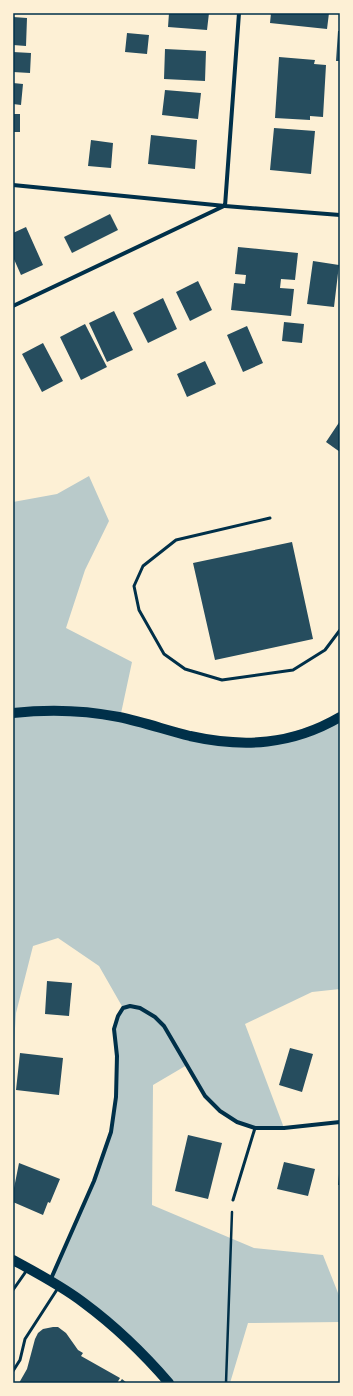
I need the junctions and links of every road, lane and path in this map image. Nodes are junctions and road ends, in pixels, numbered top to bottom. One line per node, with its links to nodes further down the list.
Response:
1 (239, 13): 3 (street)
2 (13, 185): 3 (street)
3 (225, 206): 4 (street); 5 (street)
4 (340, 215)
5 (13, 306)
6 (270, 518): 7 (lane)
7 (340, 630)
8 (13, 713): 9 (main road)
9 (340, 717)
10 (340, 1122): 11 (street)
11 (255, 1128): 12 (lane); 15 (street)
12 (233, 1200): 19 (path)
13 (13, 1260): 14 (main road)
14 (28, 1268): 15 (main road); 16 (lane)
15 (55, 1283): 17 (lane); 18 (main road)
16 (13, 1290)
17 (13, 1372)
18 (169, 1383)
19 (226, 1383)

